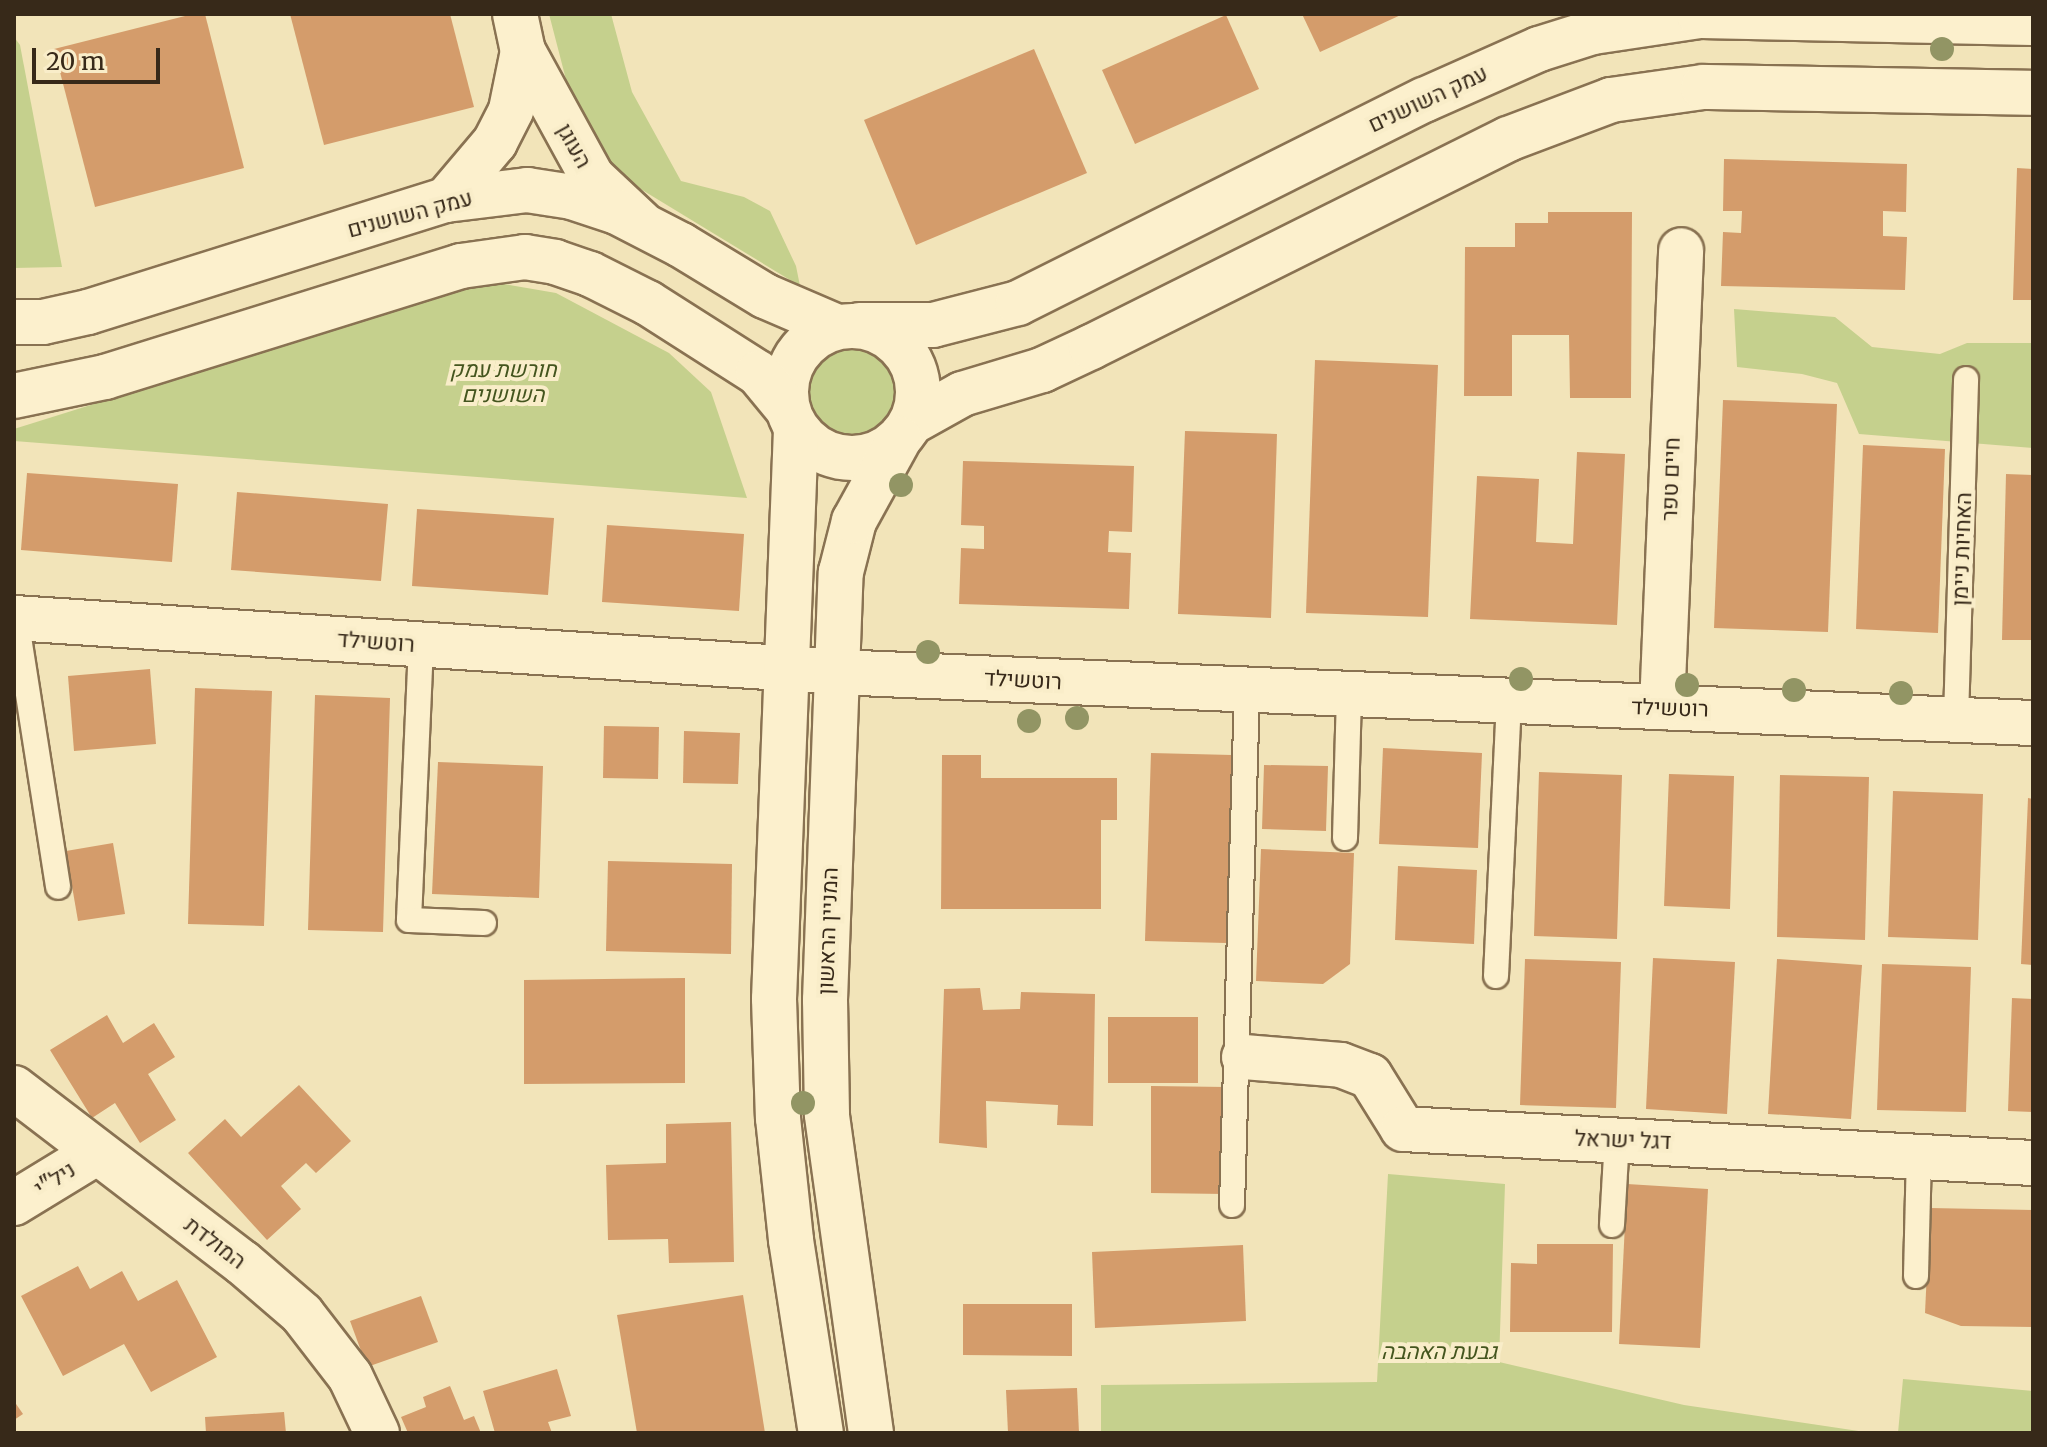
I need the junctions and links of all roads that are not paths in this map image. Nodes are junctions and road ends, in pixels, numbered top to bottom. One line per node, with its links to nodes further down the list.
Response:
1 (1631, 19): 2 (street, עמק השושנים); 9 (street, עמק השושנים)
2 (2033, 23)
3 (519, 32): 5 (street, העוגן); 6 (street, העוגן)
4 (2033, 93): 13 (street)
5 (446, 200): 6 (street, עמק השושנים); 8 (street, עמק השושנים)
6 (646, 227): 9 (street, עמק השושנים)
7 (1681, 250): 21 (street, חיים טפר)
8 (14, 322)
9 (847, 326): 12 (street); 13 (street)
10 (1966, 379): 22 (lane, האחיות ניימן)
11 (14, 396): 12 (street)
12 (791, 419): 13 (street); 16 (street)
13 (905, 431): 17 (street, המניין הראשון)
14 (15, 618): 15 (street, רוטשילד); 25 (lane)
15 (421, 645): 16 (street, רוטשילד); 26 (lane)
16 (787, 669): 17 (street, רוטשילד); 39 (street)
17 (837, 671): 18 (street, רוטשילד); 40 (street, המניין הראשון)
18 (1247, 690): 19 (street, רוטשילד); 35 (lane)
19 (1349, 694): 20 (street, רוטשילד); 24 (lane)
20 (1509, 701): 21 (street, רוטשילד); 27 (lane)
21 (1662, 707): 22 (street, רוטשילד)
22 (1956, 719): 23 (street, רוטשילד)
23 (2033, 723)
24 (1345, 838)
25 (58, 887)
26 (484, 923)
27 (1496, 976)
28 (1244, 1057): 30 (street, דגל ישראל)
29 (14, 1088): 31 (street, המולדת)
30 (1617, 1139): 32 (street, דגל ישראל); 36 (lane)
31 (96, 1153): 34 (street, ניל"י); 38 (street, המולדת)
32 (1919, 1157): 33 (street, דגל ישראל); 37 (lane)
33 (2033, 1163)
34 (14, 1203)
35 (1232, 1205)
36 (1612, 1225)
37 (1916, 1276)
38 (377, 1433)
39 (821, 1433)
40 (871, 1433)

